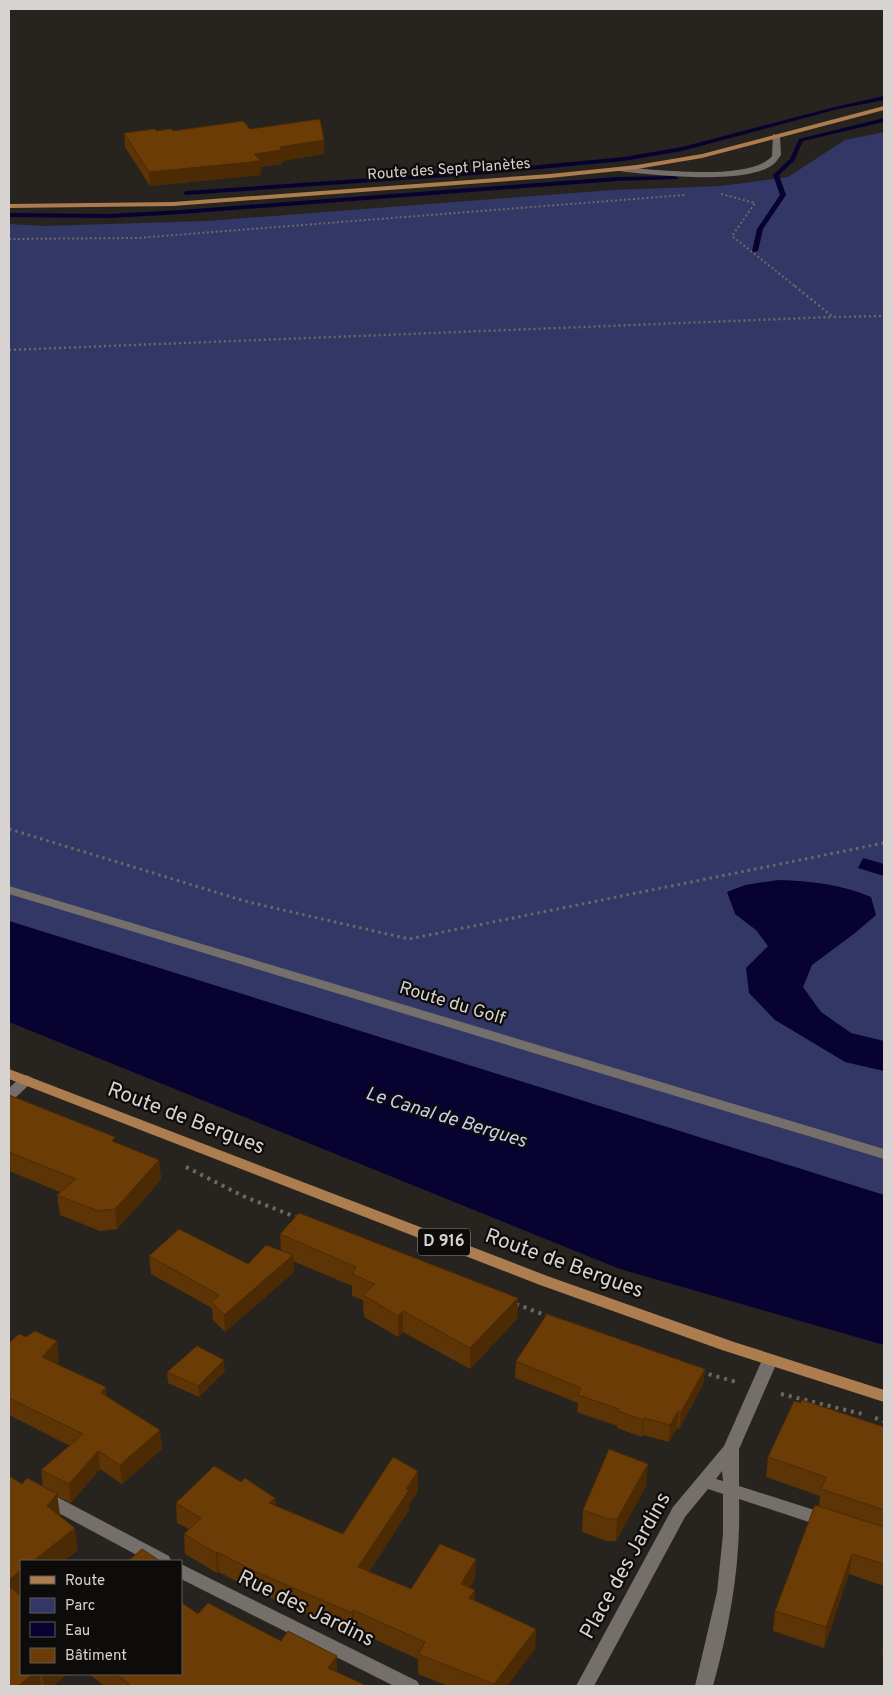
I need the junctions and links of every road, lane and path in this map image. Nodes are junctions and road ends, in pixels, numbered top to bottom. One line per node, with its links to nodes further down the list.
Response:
1 (884, 108): 2 (main road, Route des Sept Planètes)
2 (776, 136): 3 (main road, Route des Sept Planètes); 3 (street)
3 (619, 169): 6 (main road, Route des Sept Planètes)
4 (714, 192): 9 (path)
5 (694, 194): 7 (path)
6 (9, 206)
7 (9, 239)
8 (884, 316): 9 (path)
9 (832, 317): 10 (path)
10 (9, 350)
11 (9, 829): 12 (path)
12 (884, 843)
13 (9, 890): 17 (street, Route du Golf)
14 (9, 1074): 15 (main road, Route de Bergues / D 916)
15 (26, 1080): 16 (street); 22 (main road, Route de Bergues / D 916)
16 (9, 1096)
17 (884, 1154)
18 (185, 1167): 19 (path)
19 (301, 1219)
20 (514, 1303): 21 (path)
21 (560, 1321)
22 (770, 1360): 24 (street, Place des Jardins); 25 (main road, Route de Bergues / D 916)
23 (698, 1372): 24 (path)
24 (757, 1388): 26 (path); 27 (street, Place des Jardins)
25 (884, 1396)
26 (884, 1421)
27 (730, 1449): 28 (street, Place des Jardins); 30 (street, Place des Jardins)
28 (704, 1481): 30 (street); 35 (street, Place des Jardins)
29 (26, 1488): 32 (street)
30 (730, 1490): 31 (street); 36 (street, Place des Jardins)
31 (843, 1526)
32 (162, 1560)
33 (182, 1572): 34 (street, Rue des Jardins)
34 (411, 1686)
35 (585, 1686)
36 (704, 1686)

